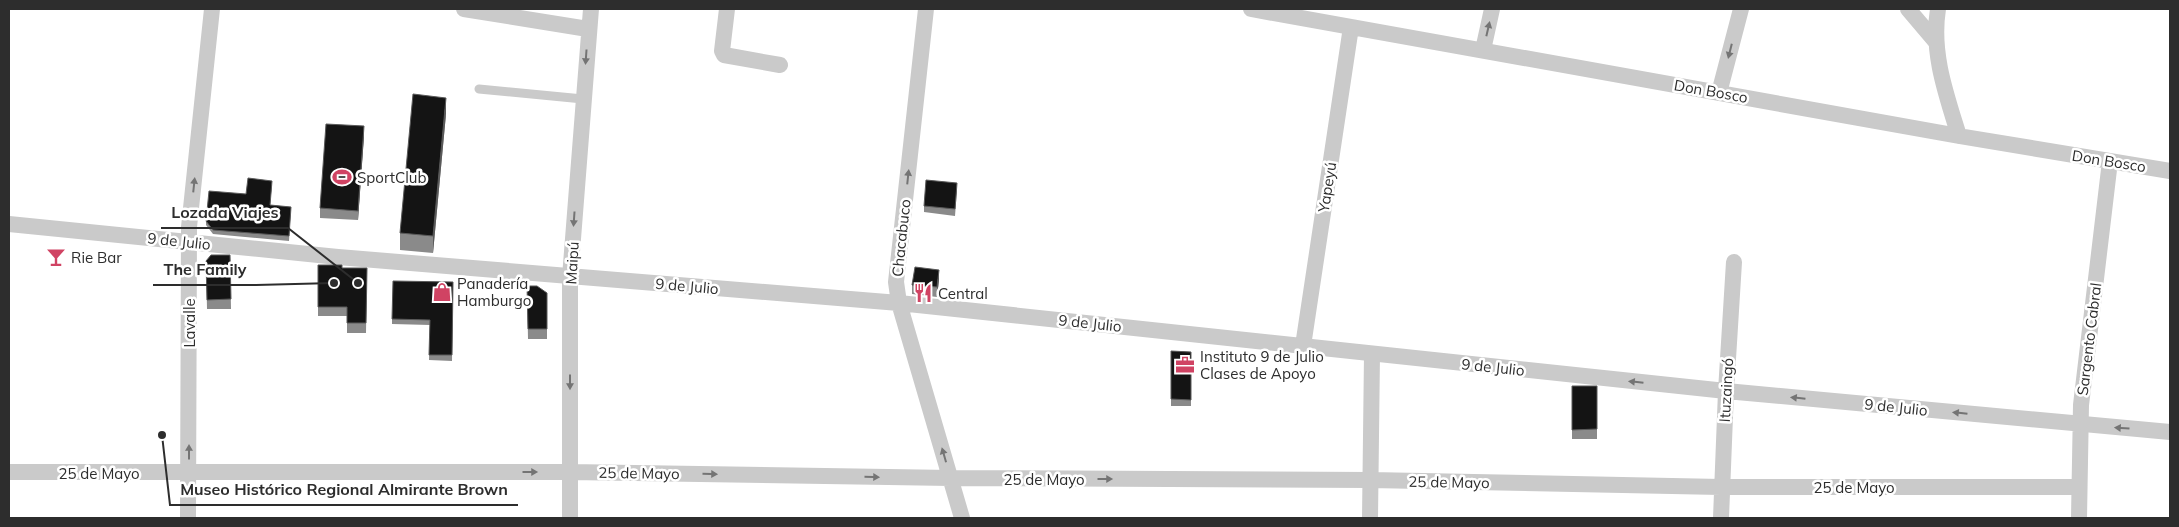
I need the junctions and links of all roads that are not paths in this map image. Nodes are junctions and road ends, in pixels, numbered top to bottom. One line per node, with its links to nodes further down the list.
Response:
1 (208, 9): 2 (street)
2 (212, 9): 24 (street, Lavalle, one-way to 2)
3 (464, 9): 13 (street)
4 (591, 9): 13 (street, Maipú)
5 (727, 9): 16 (street)
6 (926, 9): 27 (street, Chacabuco, one-way to 6)
7 (1251, 9): 12 (street, Don Bosco)
8 (1492, 9): 15 (street, one-way to 8)
9 (1741, 9): 18 (street, one-way to 18)
10 (1908, 9): 14 (street)
11 (1938, 9): 14 (street)
12 (1351, 27): 15 (street, Don Bosco); 28 (street, Yapeyú)
13 (588, 29): 19 (street, Maipú, one-way to 19)
14 (1936, 42): 20 (street)
15 (1483, 50): 18 (street, Don Bosco)
16 (780, 66)
17 (479, 89): 19 (lane)
18 (1719, 93): 20 (street, Don Bosco)
19 (582, 98): 26 (street, Maipú, one-way to 26)
20 (1959, 136): 21 (street, Don Bosco)
21 (2110, 161): 22 (street, Don Bosco); 31 (street, Sargento Cabral)
22 (2170, 171)
23 (9, 224): 24 (street, 9 de Julio)
24 (189, 241): 26 (street, 9 de Julio); 35 (street, Lavalle, one-way to 24)
25 (1734, 262): 30 (street, Ituzaingó)
26 (570, 277): 27 (street, 9 de Julio); 34 (street, Maipú, one-way to 34)
27 (899, 303): 28 (street, 9 de Julio); 36 (street, Chacabuco, one-way to 27)
28 (1303, 346): 29 (street, 9 de Julio)
29 (1372, 354): 30 (street, 9 de Julio, one-way to 29); 37 (street)
30 (1726, 391): 31 (street, 9 de Julio, one-way to 30); 38 (street, Ituzaingó)
31 (2080, 425): 32 (street, 9 de Julio, one-way to 31); 39 (street, Sargento Cabral)
32 (2170, 432)
33 (9, 472): 35 (street, 25 de Mayo)
34 (570, 472): 35 (street, 25 de Mayo, one-way to 34); 36 (street, 25 de Mayo, one-way to 36); 41 (street, Maipú)
35 (189, 473): 40 (street, Lavalle)
36 (951, 478): 37 (street, 25 de Mayo, one-way to 37); 42 (street, Chacabuco)
37 (1370, 480): 38 (street, 25 de Mayo); 43 (street)
38 (1721, 487): 39 (street, 25 de Mayo); 44 (street, Ituzaingó)
39 (2079, 487): 45 (street, Sargento Cabral)
40 (188, 518)
41 (570, 518)
42 (962, 518)
43 (1370, 518)
44 (1720, 518)
45 (2079, 518)

